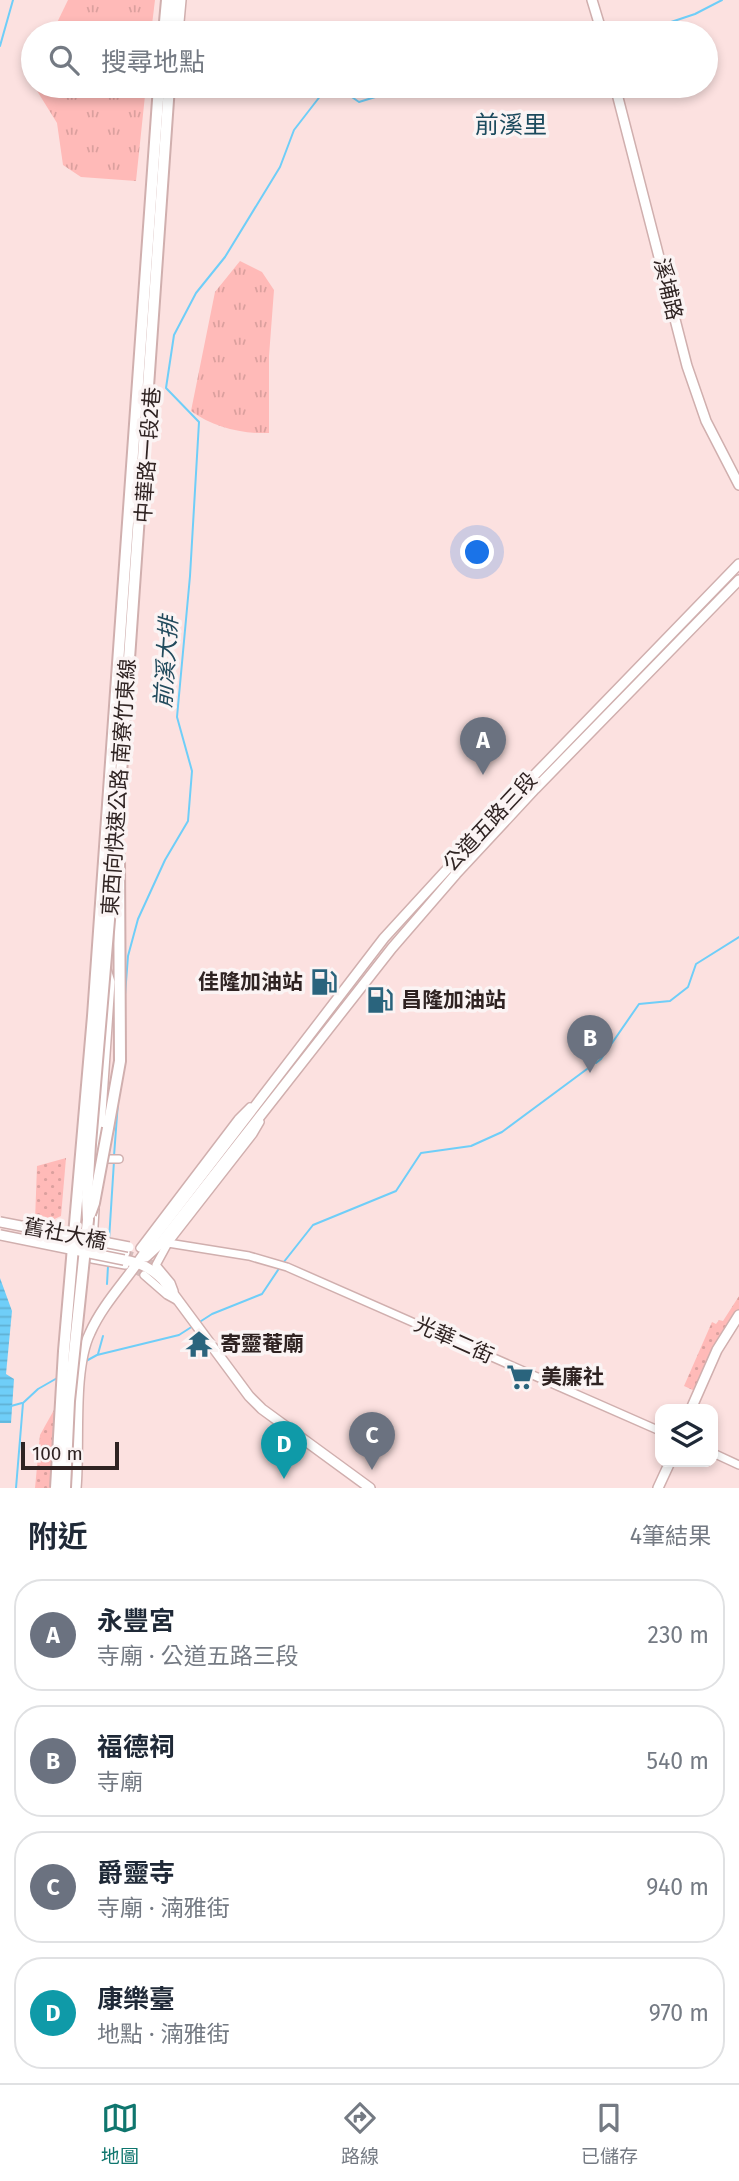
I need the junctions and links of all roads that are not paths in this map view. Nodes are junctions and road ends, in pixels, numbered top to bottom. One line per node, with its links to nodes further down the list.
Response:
1 (167, 0): 4 (highway)
2 (179, 0): 5 (highway)
3 (592, 0): 6 (street)
4 (165, 21)
5 (177, 21)
6 (598, 21)
7 (158, 98): 41 (highway, 東西向快速公路 南寮竹東線, bridge)
8 (171, 98): 14 (street, 中華路一段2巷)
9 (171, 98): 25 (highway, 東西向快速公路 南寮竹東線, bridge)
10 (618, 98): 11 (street, 溪埔路)
11 (739, 485)
12 (739, 564): 17 (street, 公道五路三段)
13 (739, 580): 18 (street, 公道五路三段)
14 (121, 824): 15 (street, 中華路一段2巷); 16 (street, 中華路一段2巷)
15 (119, 856): 16 (street); 25 (highway, bridge)
16 (111, 866): 21 (street, 中華路一段2巷)
17 (336, 1001): 18 (street); 19 (street, 公道五路三段)
18 (345, 1008): 20 (street, 公道五路三段)
19 (260, 1097): 30 (street, 公道五路三段); 31 (street, 公道五路三段)
20 (268, 1107): 28 (street, 公道五路三段); 31 (street, 公道五路三段)
21 (100, 1139): 22 (street, 中華路一段2巷); 24 (street, 中華路一段2巷)
22 (105, 1159): 23 (street); 24 (street, 中華路一段2巷)
23 (119, 1159)
24 (97, 1180): 29 (street, 中華路一段2巷)
25 (88, 1220): 42 (highway, 東西向快速公路 南寮竹東線, bridge)
26 (0, 1222): 30 (street, 舊社大橋, bridge)
27 (0, 1235): 30 (street, 舊社大橋, bridge)
28 (168, 1243): 33 (street, 公道五路三段); 36 (street, 光華二街)
29 (93, 1247): 30 (street); 30 (street, 中華路一段2巷, bridge)
30 (129, 1255): 31 (street); 31 (street)
31 (140, 1263): 33 (street); 40 (street)
32 (145, 1275): 33 (street)
33 (178, 1301): 43 (street)
34 (739, 1315): 35 (street)
35 (693, 1404)
36 (655, 1429)
37 (718, 1455): 38 (street)
38 (739, 1465)
39 (668, 1467): 44 (street)
40 (75, 1485)
41 (56, 1488)
42 (65, 1488)
43 (370, 1488)
44 (658, 1488)

